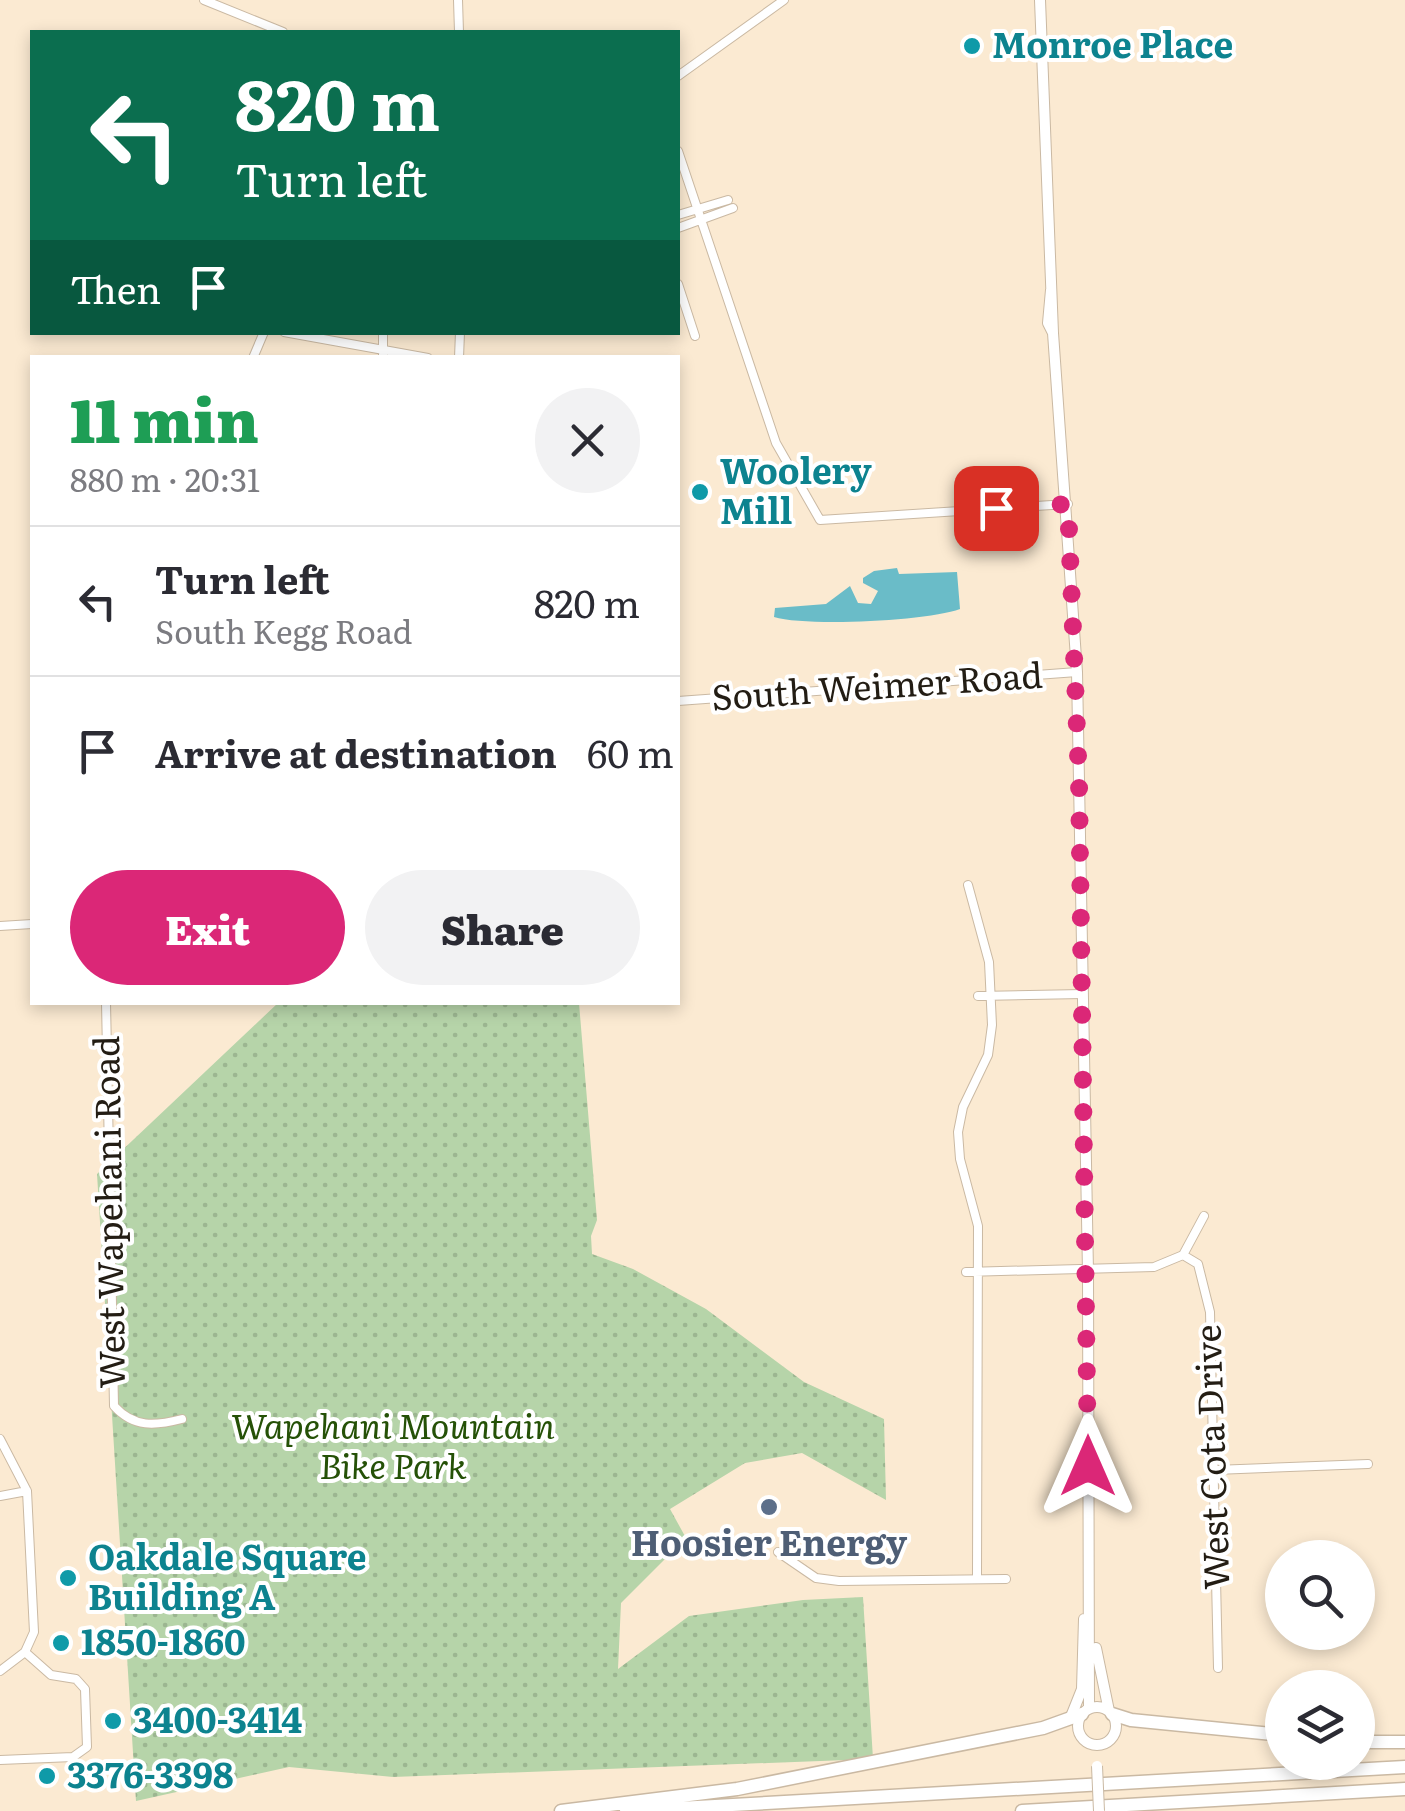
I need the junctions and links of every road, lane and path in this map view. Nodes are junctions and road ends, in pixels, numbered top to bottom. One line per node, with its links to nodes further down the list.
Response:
1 (204, 0): 5 (street)
2 (458, 0): 6 (street)
3 (784, 0): 7 (street)
4 (1040, 0): 17 (main road)
5 (279, 30)
6 (459, 30)
7 (680, 75)
8 (680, 156): 9 (street)
9 (700, 209): 10 (street); 11 (street); 11 (street)
10 (680, 214)
11 (704, 220): 12 (street); 17 (street)
12 (680, 227)
13 (680, 303): 15 (street)
14 (298, 335): 16 (street)
15 (694, 336)
16 (383, 354)
17 (1068, 504): 18 (main road)
18 (1077, 672): 19 (street, South Weimer Road); 23 (main road)
19 (680, 701)
20 (968, 885): 25 (street)
21 (30, 924): 22 (street)
22 (0, 926)
23 (1083, 994): 25 (street); 31 (main road)
24 (978, 996): 25 (street)
25 (991, 996): 30 (street)
26 (106, 1005): 32 (street, West Wapehani Road)
27 (1204, 1216): 28 (street)
28 (1183, 1255): 31 (street); 35 (street, West Cota Drive)
29 (966, 1272): 30 (street)
30 (976, 1272): 31 (street); 39 (street)
31 (1088, 1272): 41 (main road)
32 (182, 1419)
33 (0, 1440): 36 (street)
34 (1368, 1464): 35 (street)
35 (1214, 1470): 43 (street, West Cota Drive)
36 (27, 1491): 37 (street); 42 (street)
37 (0, 1496)
38 (778, 1552): 39 (street)
39 (977, 1576): 40 (street)
40 (1006, 1578)
41 (1088, 1583): 45 (main road); 46 (main road); 46 (main road)
42 (25, 1652): 44 (street); 52 (street)
43 (1218, 1668)
44 (0, 1671)
45 (1111, 1712): 46 (main road); 47 (highway); 49 (main road)
46 (1080, 1714): 48 (main road); 56 (highway)
47 (1265, 1733)
48 (1084, 1739): 49 (main road); 53 (main road)
49 (1110, 1740): 53 (main road)
50 (1375, 1742): 51 (highway)
51 (1405, 1742)
52 (0, 1760)
53 (1096, 1766): 59 (main road, bridge)
54 (1405, 1767): 57 (highway)
55 (1405, 1790): 58 (highway)
56 (561, 1811)
57 (626, 1811)
58 (1022, 1811)
59 (1099, 1811)

